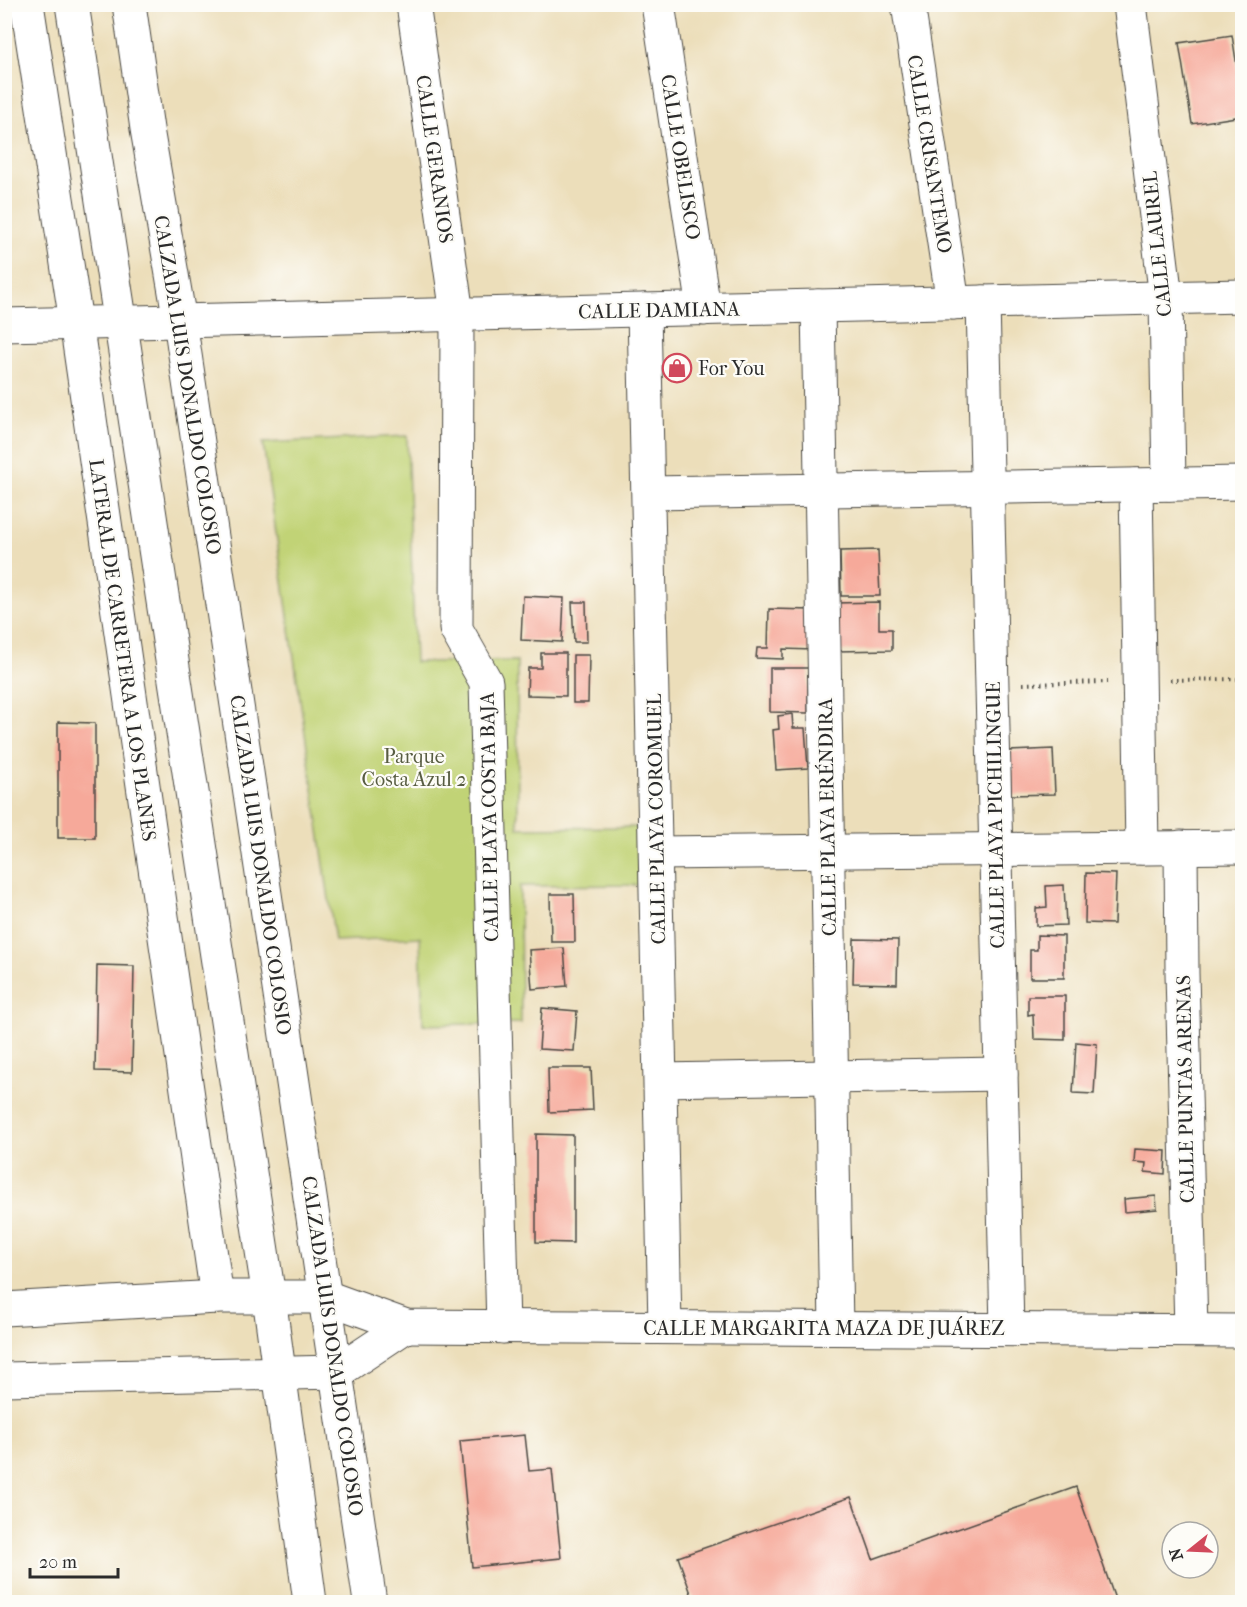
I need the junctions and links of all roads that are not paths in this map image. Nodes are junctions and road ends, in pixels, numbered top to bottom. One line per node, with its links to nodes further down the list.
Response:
1 (27, 4): 16 (street, LATERAL DE CARRETERA A LOS PLANES)
2 (72, 4): 17 (street)
3 (129, 4): 15 (street, CALZADA LUIS DONALDO COLOSIO)
4 (414, 4): 14 (street, CALLE GERANIOS)
5 (658, 4): 12 (street, CALLE OBELISCO)
6 (908, 4): 10 (street, CALLE CRISANTEMO)
7 (1130, 4): 9 (street, CALLE LAUREL)
8 (1242, 296): 9 (street, CALLE DAMIANA)
9 (1166, 298): 10 (street, CALLE DAMIANA); 20 (street, CALLE LAUREL)
10 (968, 302): 11 (street, CALLE DAMIANA); 22 (street, CALLE PLAYA PICHILINGUE)
11 (818, 306): 12 (street, CALLE DAMIANA); 23 (street, CALLE PLAYA ERÉNDIRA)
12 (704, 309): 13 (street, CALLE DAMIANA)
13 (644, 310): 14 (street, CALLE DAMIANA); 24 (street, CALLE PLAYA COROMUEL)
14 (457, 314): 15 (street, CALLE DAMIANA); 39 (street, CALLE PLAYA COSTA BAJA)
15 (180, 321): 17 (street, CALLE DAMIANA); 36 (street, CALZADA LUIS DONALDO COLOSIO)
16 (76, 322): 17 (street, CALLE DAMIANA); 18 (street, CALLE DAMIANA); 34 (street, LATERAL DE CARRETERA A LOS PLANES)
17 (120, 322): 35 (street)
18 (4, 325)
19 (1242, 483): 20 (street)
20 (1169, 484): 21 (street)
21 (1136, 485): 22 (street); 27 (street)
22 (987, 487): 23 (street); 28 (street, CALLE PLAYA PICHILINGUE)
23 (821, 490): 24 (street); 29 (street, CALLE PLAYA ERÉNDIRA)
24 (650, 493): 30 (street, CALLE PLAYA COROMUEL)
25 (1181, 847): 26 (street); 27 (street); 43 (street, CALLE PUNTAS ARENAS)
26 (1242, 847)
27 (1142, 848): 28 (street)
28 (996, 849): 29 (street); 31 (street, CALLE PLAYA PICHILINGUE)
29 (827, 851): 30 (street); 32 (street, CALLE PLAYA ERÉNDIRA)
30 (657, 853): 33 (street, CALLE PLAYA COROMUEL)
31 (1001, 1074): 32 (street); 42 (street, CALLE PLAYA PICHILINGUE)
32 (832, 1077): 33 (street); 41 (street, CALLE PLAYA ERÉNDIRA)
33 (661, 1080): 40 (street, CALLE PLAYA COROMUEL)
34 (217, 1297): 35 (street, CALLE MARGARITA MAZA DE JUÁREZ); 37 (street, CALLE MARGARITA MAZA DE JUÁREZ)
35 (269, 1297): 36 (street, CALLE MARGARITA MAZA DE JUÁREZ); 46 (street)
36 (326, 1297): 38 (street, CALLE MARGARITA MAZA DE JUÁREZ); 45 (street, CALZADA LUIS DONALDO COLOSIO)
37 (4, 1309)
38 (406, 1326): 39 (street, CALLE MARGARITA MAZA DE JUÁREZ); 45 (street)
39 (503, 1327): 40 (street, CALLE MARGARITA MAZA DE JUÁREZ)
40 (665, 1327): 41 (street, CALLE MARGARITA MAZA DE JUÁREZ)
41 (836, 1328): 42 (street, CALLE MARGARITA MAZA DE JUÁREZ)
42 (1007, 1329): 43 (street, CALLE MARGARITA MAZA DE JUÁREZ)
43 (1191, 1330): 44 (street, CALLE MARGARITA MAZA DE JUÁREZ)
44 (1242, 1330)
45 (337, 1372): 46 (street); 49 (street, CALZADA LUIS DONALDO COLOSIO)
46 (278, 1374): 47 (street); 48 (street)
47 (4, 1380)
48 (310, 1602)
49 (370, 1602)

